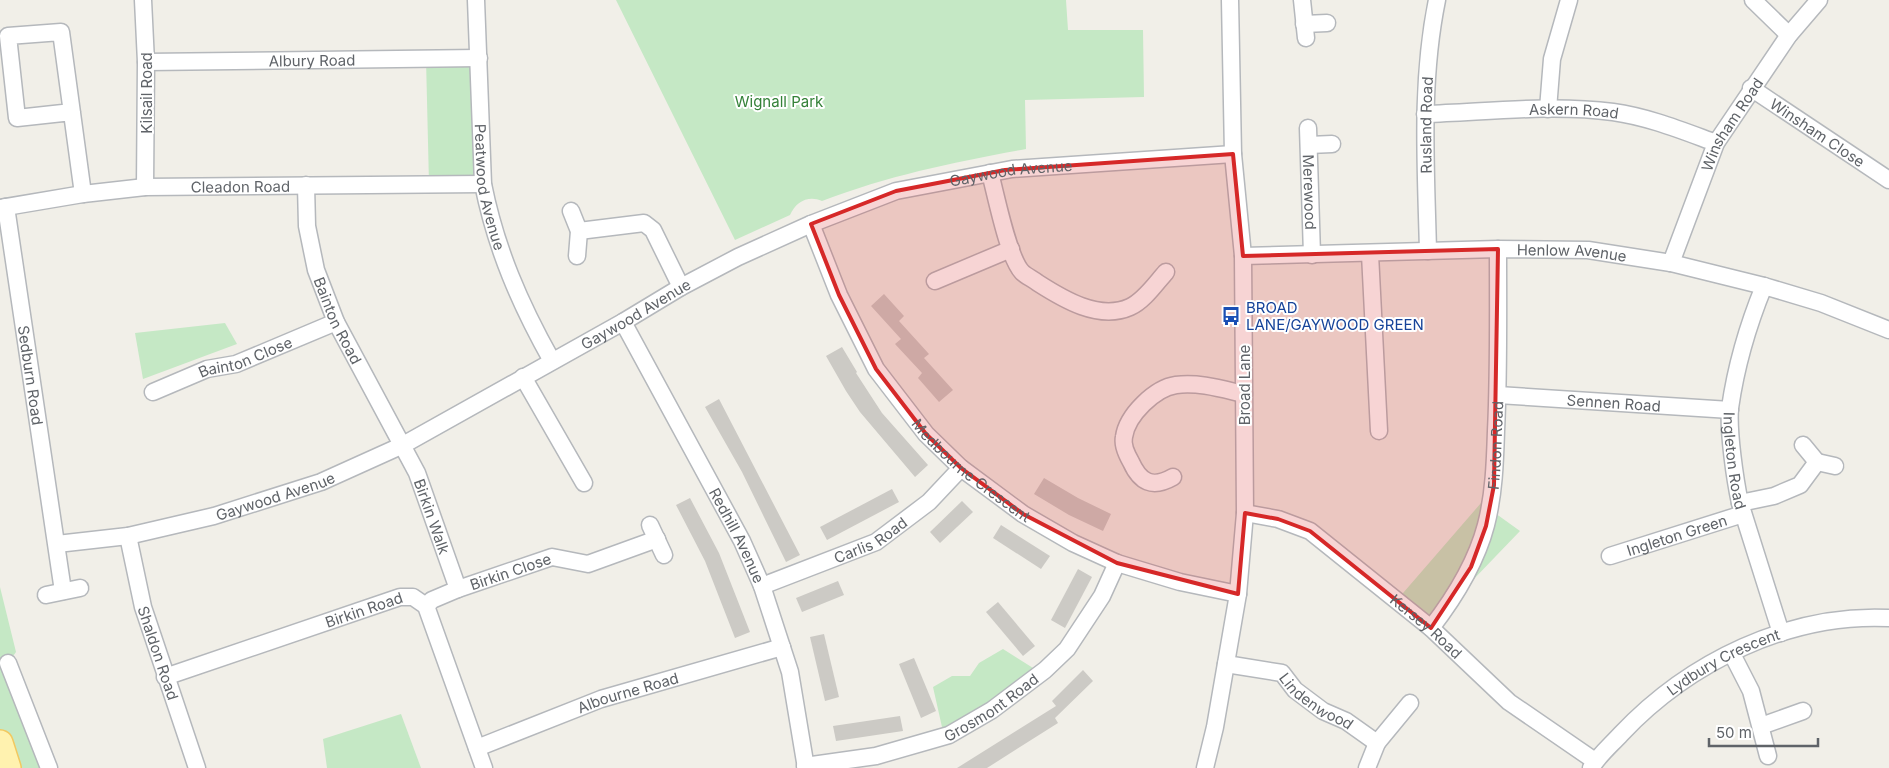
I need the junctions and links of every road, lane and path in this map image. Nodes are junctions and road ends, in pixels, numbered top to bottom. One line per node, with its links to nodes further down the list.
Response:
1 (143, 0): 12 (street, Kilsail Road)
2 (476, 0): 11 (street, Peatwood Avenue)
3 (1230, 0): 21 (street, Broad Lane)
4 (1302, 0): 9 (street)
5 (1436, 0): 16 (street, Rusland Road)
6 (1569, 0): 14 (street)
7 (1753, 0): 10 (street)
8 (1819, 0): 10 (street, Winsham Road)
9 (1327, 23)
10 (1789, 35): 13 (street, Winsham Road)
11 (479, 58): 12 (street, Albury Road); 24 (street, Peatwood Avenue)
12 (146, 62): 26 (street, Kilsail Road)
13 (1751, 88): 18 (street, Winsham Road); 23 (street, Winsham Close)
14 (1548, 109): 16 (street, Askern Road); 18 (street, Askern Road)
15 (72, 112): 15 (street); 27 (street)
16 (1425, 114): 34 (street, Rusland Road)
17 (1308, 128): 20 (street, Merewood)
18 (1716, 143): 39 (street, Winsham Road)
19 (1332, 144): 20 (street)
20 (1309, 145): 38 (street, Merewood)
21 (1233, 154): 22 (street, Gaywood Avenue); 37 (street, Broad Lane)
22 (990, 173): 30 (street, Gaywood Avenue); 32 (street)
23 (1887, 178)
24 (483, 184): 25 (street, Cleadon Road); 47 (street, Peatwood Avenue)
25 (306, 185): 26 (street, Cleadon Road); 44 (street, Bainton Road)
26 (145, 187): 27 (street, Cleadon Road)
27 (83, 194): 28 (street, Cleadon Road)
28 (3, 207): 64 (street, Sedburn Road)
29 (571, 211): 31 (street)
30 (811, 224): 43 (street, Gaywood Avenue); 58 (street, Medbourne Crescent)
31 (579, 232): 36 (street); 43 (street)
32 (1011, 249): 40 (street); 41 (street)
33 (1498, 249): 34 (street, Henlow Avenue); 39 (street, Henlow Avenue); 51 (street, Findon Road)
34 (1428, 251): 35 (street, Henlow Avenue)
35 (1370, 254): 38 (street, Henlow Avenue); 53 (street)
36 (577, 256)
37 (1243, 256): 38 (street, Henlow Avenue); 50 (street, Broad Lane)
38 (1312, 256)
39 (1671, 263): 42 (street, Henlow Avenue)
40 (1166, 272)
41 (935, 281)
42 (1764, 286): 46 (street, Henlow Avenue); 52 (street, Ingleton Road)
43 (681, 287): 45 (street, Gaywood Avenue)
44 (336, 322): 49 (street, Bainton Close); 54 (street, Bainton Road)
45 (623, 322): 47 (street, Gaywood Avenue); 68 (street, Redhill Avenue)
46 (1889, 330)
47 (552, 361): 48 (street, Gaywood Avenue)
48 (523, 377): 54 (street, Gaywood Avenue); 60 (street)
49 (153, 392)
50 (1244, 394): 59 (street); 62 (street, Broad Lane)
51 (1498, 395): 52 (street, Sennen Road); 76 (street, Findon Road)
52 (1730, 410): 61 (street, Ingleton Road)
53 (1379, 431)
54 (403, 445): 63 (street, Gaywood Avenue); 70 (street, Birkin Walk)
55 (1803, 445): 56 (street)
56 (1817, 462): 57 (street); 61 (street, Ingleton Green)
57 (1835, 466)
58 (960, 468): 67 (street, Medbourne Crescent); 68 (street, Carlis Road)
59 (1173, 477)
60 (584, 483)
61 (1742, 509): 66 (street, Ingleton Green); 77 (street, Ingleton Road)
62 (1245, 513): 72 (street, Broad Lane); 76 (street, Kersey Road)
63 (128, 536): 64 (street, Gaywood Avenue); 82 (street, Shaldon Road)
64 (57, 544): 71 (street, Sedburn Road)
65 (664, 555): 70 (street, Birkin Close)
66 (1610, 556)
67 (1117, 563): 72 (street, Medbourne Crescent); 91 (street, Grosmont Road)
68 (762, 586): 78 (street, Redhill Avenue)
69 (80, 588): 71 (street)
70 (458, 589): 74 (street, Birkin Close)
71 (63, 591): 73 (street)
72 (1238, 594): 81 (street, Broad Lane)
73 (46, 595)
74 (426, 606): 82 (street, Birkin Road); 88 (street, Birkin Road)
75 (1889, 618): 77 (street, Lydbury Crescent)
76 (1431, 628): 90 (street, Kersey Road)
77 (1780, 633): 79 (street, Lydbury Crescent)
78 (782, 647): 88 (street, Albourne Road); 91 (street, Redhill Avenue)
79 (1732, 654): 85 (street); 90 (street, Lydbury Crescent)
80 (8, 663): 93 (street)
81 (1226, 664): 87 (street, Lindenwood); 96 (street, Broad Lane)
82 (165, 677): 94 (street, Shaldon Road)
83 (1410, 703): 87 (street)
84 (1803, 711): 85 (street)
85 (1761, 726): 89 (street)
86 (0, 743): 92 (main road)
87 (1377, 743): 97 (street)
88 (477, 748): 95 (street, Birkin Road)
89 (1768, 756)
90 (1593, 765)
91 (805, 767)
92 (8, 768)
93 (49, 768)
94 (197, 768)
95 (484, 768)
96 (1205, 768)
97 (1367, 768)

